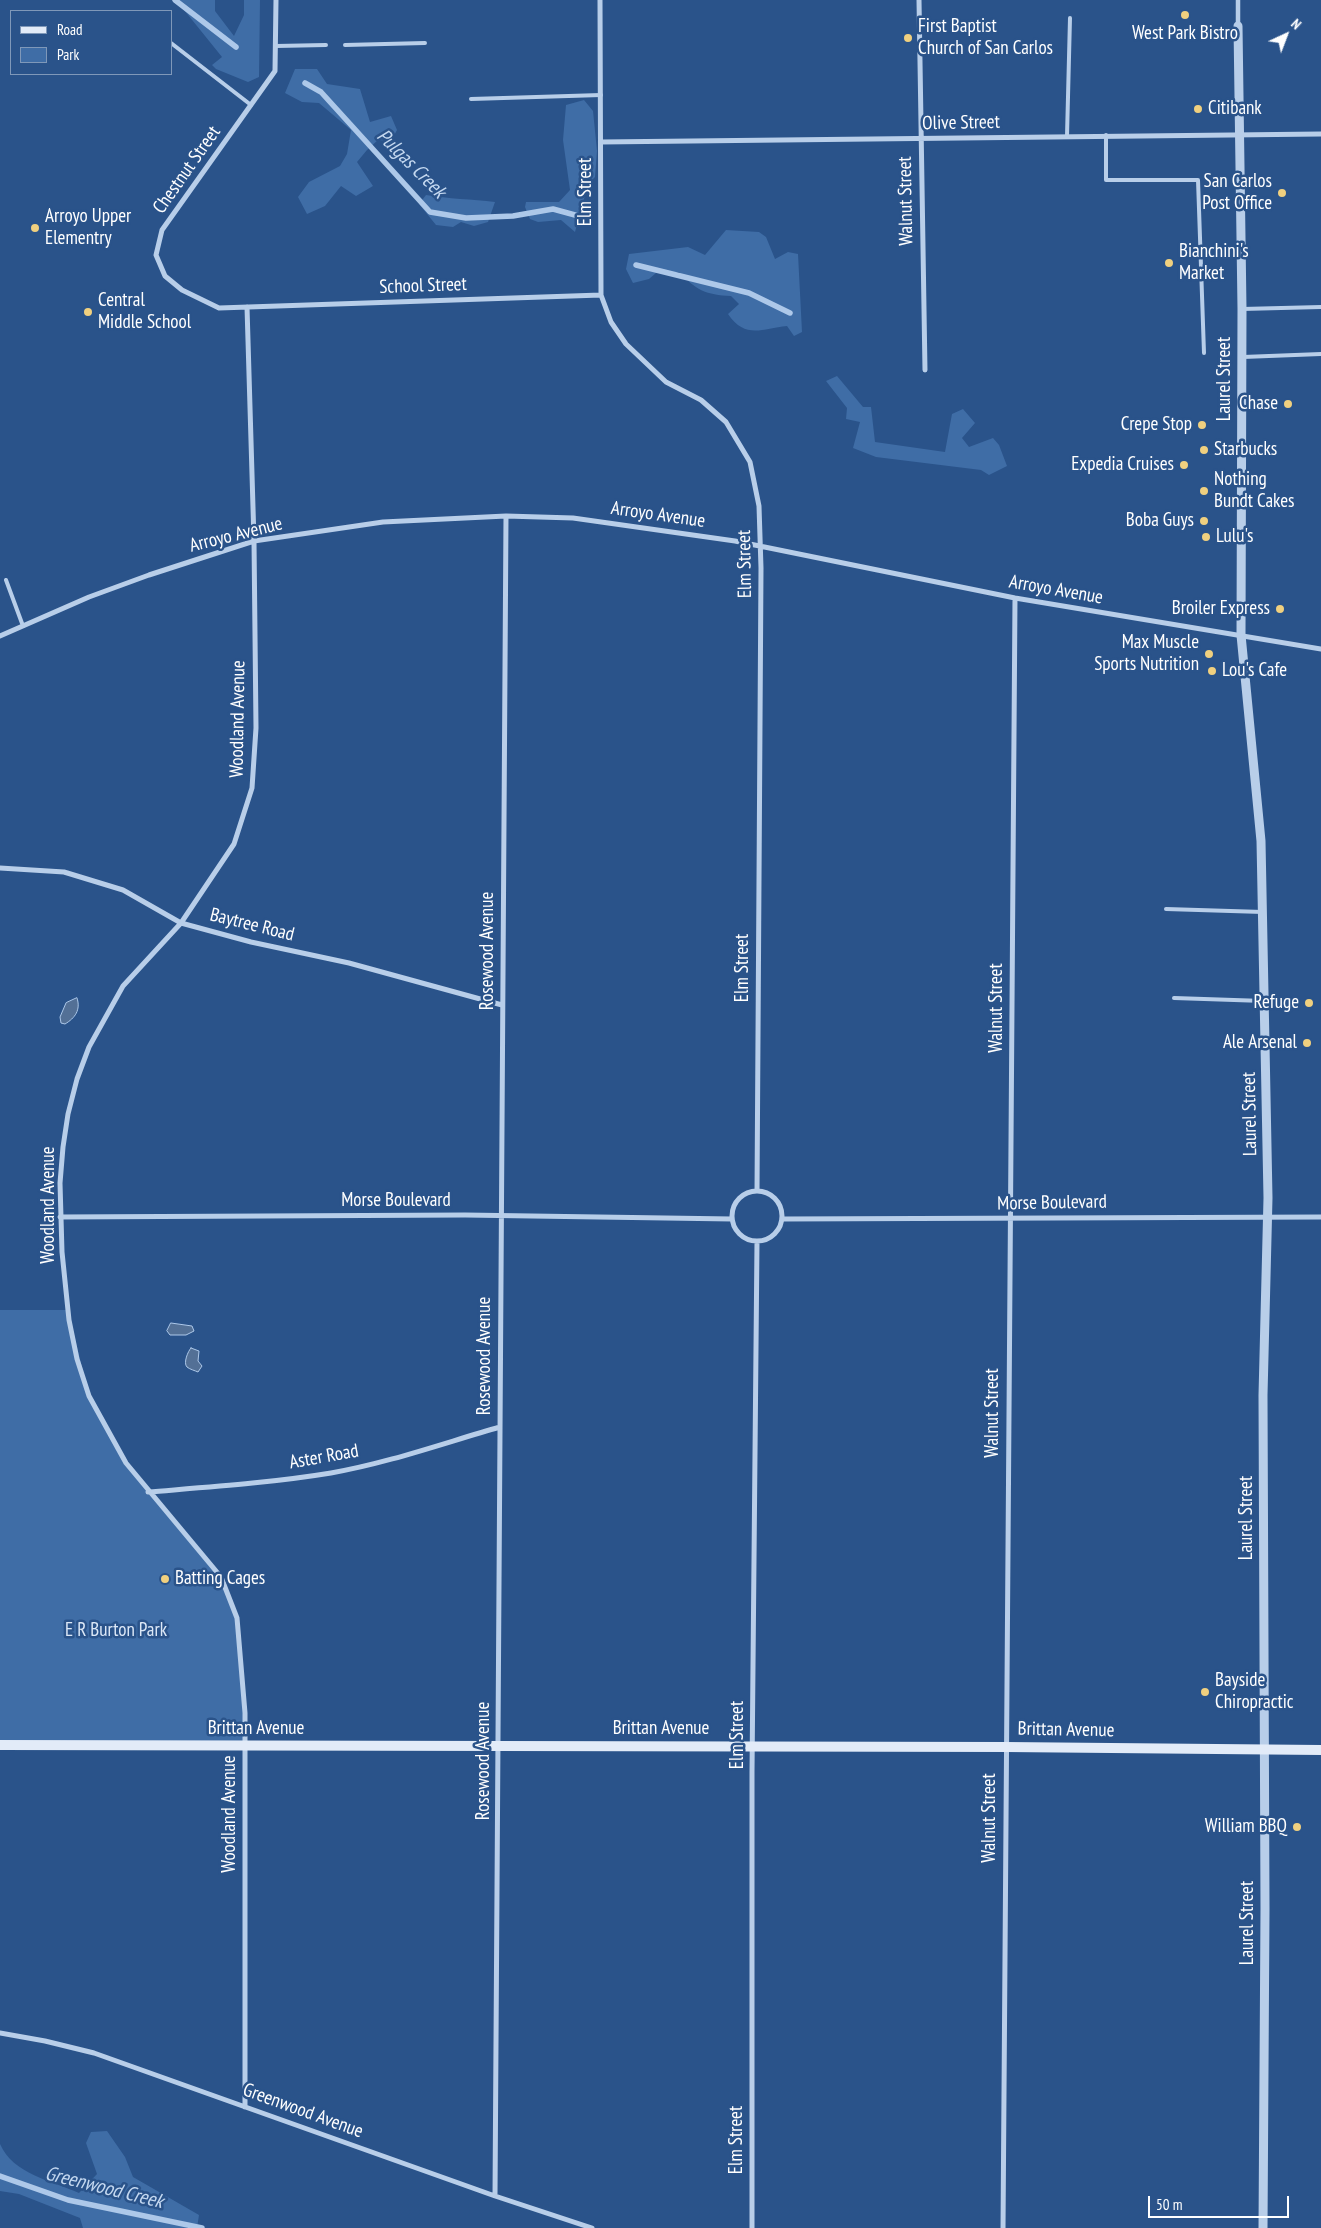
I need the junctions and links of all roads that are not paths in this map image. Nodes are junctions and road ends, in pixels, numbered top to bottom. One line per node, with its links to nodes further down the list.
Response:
1 (276, 0): 11 (street, Chestnut Street)
2 (600, 0): 12 (street, Elm Street)
3 (919, 0): 19 (street, Walnut Street)
4 (1238, 0): 6 (street, Laurel Street)
5 (1070, 18): 18 (lane)
6 (1238, 26): 17 (street, Laurel Street)
7 (425, 43): 10 (lane)
8 (172, 44): 14 (lane)
9 (326, 45): 11 (lane)
10 (345, 45)
11 (276, 46): 14 (street, Chestnut Street)
12 (601, 95): 13 (lane); 20 (street, Elm Street)
13 (472, 99)
14 (251, 105): 22 (street, Chestnut Street)
15 (1321, 134): 17 (street, Olive Street)
16 (1106, 135): 17 (street, Olive Street); 18 (street, Olive Street); 25 (lane)
17 (1239, 135): 24 (street, Laurel Street)
18 (1067, 136): 19 (street, Olive Street)
19 (920, 139): 20 (street, Olive Street); 28 (street, Walnut Street)
20 (601, 142): 21 (street, Elm Street)
21 (601, 296): 22 (street, School Street); 31 (street, Elm Street)
22 (247, 307): 30 (street, Woodland Avenue)
23 (1321, 307): 24 (lane)
24 (1242, 309): 27 (street, Laurel Street)
25 (1204, 353)
26 (1321, 354): 27 (lane)
27 (1241, 357): 35 (street, Laurel Street)
28 (925, 370)
29 (506, 516): 30 (street, Arroyo Avenue); 31 (street, Arroyo Avenue); 44 (street, Rosewood Avenue)
30 (254, 541): 34 (street, Arroyo Avenue); 41 (street, Woodland Avenue)
31 (761, 547): 33 (street, Arroyo Avenue); 45 (street, Elm Street)
32 (6, 580): 34 (lane)
33 (1015, 598): 35 (street, Arroyo Avenue); 52 (street, Walnut Street)
34 (22, 626): 36 (street, Arroyo Avenue)
35 (1240, 635): 37 (street, Arroyo Avenue); 40 (street, Laurel Street)
36 (0, 636)
37 (1321, 649)
38 (0, 868): 41 (street, Baytree Road)
39 (1166, 909): 40 (lane)
40 (1262, 912): 43 (street, Laurel Street)
41 (181, 923): 44 (street, Baytree Road); 47 (street, Woodland Avenue)
42 (1174, 998): 43 (lane)
43 (1264, 1001): 49 (street, Laurel Street)
44 (502, 1005): 46 (street, Rosewood Avenue)
45 (757, 1190): 50 (street); 51 (street)
46 (501, 1216): 47 (street, Morse Boulevard); 50 (street, Morse Boulevard); 54 (street, Rosewood Avenue)
47 (60, 1217): 55 (street, Woodland Avenue)
48 (1321, 1217): 49 (street, Morse Boulevard)
49 (1268, 1218): 52 (street, Morse Boulevard); 61 (street, Laurel Street)
50 (732, 1219): 53 (street)
51 (783, 1219): 52 (street, Morse Boulevard); 53 (street)
52 (1009, 1219): 60 (street, Walnut Street)
53 (757, 1242): 59 (street, Elm Street)
54 (500, 1427): 55 (street, Aster Road); 57 (street, Rosewood Avenue)
55 (148, 1492): 58 (street, Woodland Avenue)
56 (0, 1745): 58 (main road, Brittan Avenue)
57 (499, 1746): 58 (main road, Brittan Avenue); 59 (main road, Brittan Avenue); 65 (street, Rosewood Avenue)
58 (245, 1747): 64 (street, Woodland Avenue)
59 (752, 1747): 60 (main road, Brittan Avenue); 67 (street, Elm Street)
60 (1006, 1747): 61 (main road, Brittan Avenue); 68 (street, Walnut Street)
61 (1264, 1749): 62 (main road, Brittan Avenue); 69 (street, Laurel Street)
62 (1321, 1750)
63 (0, 2034): 64 (street, Greenwood Avenue)
64 (245, 2106): 65 (street, Greenwood Avenue)
65 (495, 2196): 66 (street, Greenwood Avenue)
66 (592, 2228)
67 (752, 2228)
68 (1003, 2228)
69 (1263, 2228)

